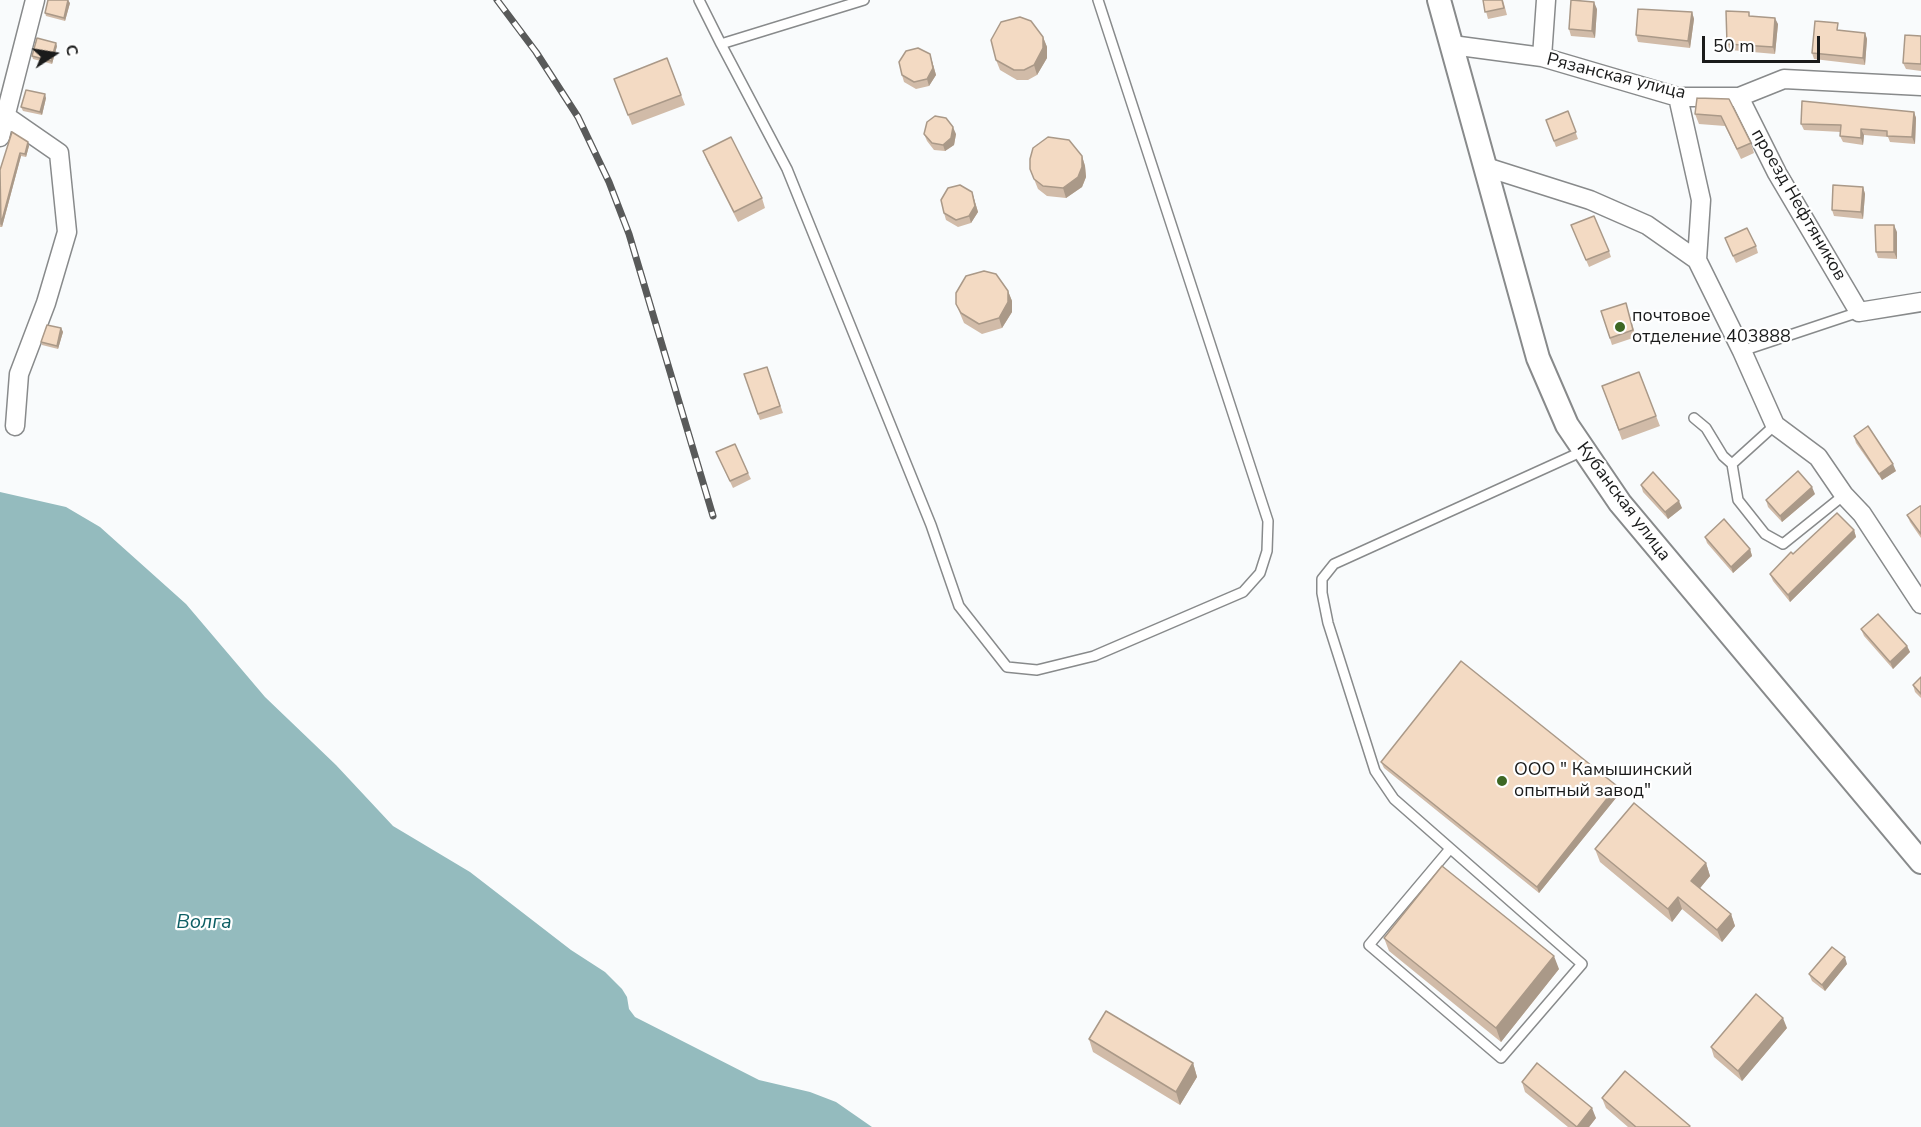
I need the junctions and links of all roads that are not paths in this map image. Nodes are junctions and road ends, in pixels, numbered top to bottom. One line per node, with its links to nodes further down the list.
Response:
1 (35, 0): 13 (street)
2 (699, 0): 7 (lane)
3 (864, 0): 7 (lane)
4 (1098, 0): 7 (lane)
5 (1439, 0): 8 (street, Кубанская улица)
6 (1546, 0): 9 (street)
7 (721, 44)
8 (1452, 45): 9 (street, Рязанская улица); 15 (street, Кубанская улица)
9 (1542, 57): 11 (street, Рязанская улица)
10 (1921, 86): 12 (street, Рязанская улица)
11 (1678, 97): 12 (street, Рязанская улица); 16 (street)
12 (1739, 97): 18 (street, проезд Нефтяников)
13 (7, 117): 14 (street); 22 (street)
14 (0, 137)
15 (1486, 167): 16 (street); 23 (street, Кубанская улица)
16 (1697, 260): 19 (street)
17 (1921, 302): 18 (street)
18 (1860, 312): 19 (lane)
19 (1742, 351): 21 (street)
20 (1694, 418): 24 (lane)
21 (1775, 425): 24 (lane); 25 (street)
22 (15, 426)
23 (1583, 451): 27 (lane); 28 (street, Кубанская улица)
24 (1732, 464): 25 (lane)
25 (1844, 495): 26 (street)
26 (1921, 604)
27 (1449, 850): 27 (lane)
28 (1921, 862)

